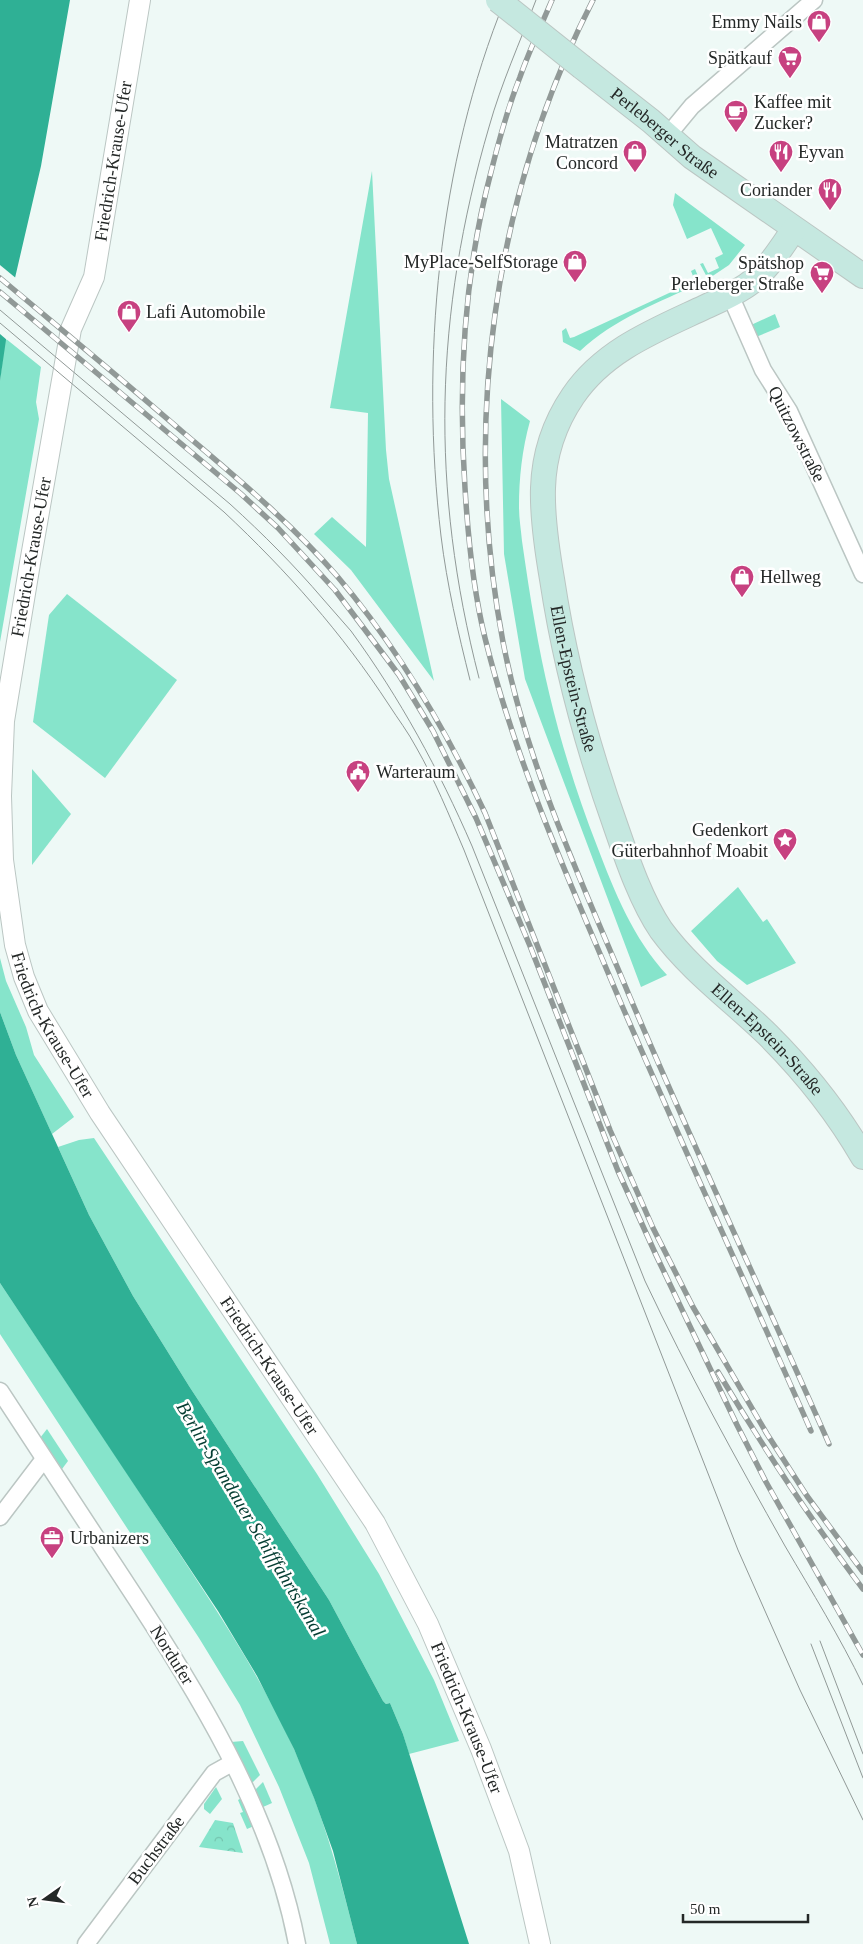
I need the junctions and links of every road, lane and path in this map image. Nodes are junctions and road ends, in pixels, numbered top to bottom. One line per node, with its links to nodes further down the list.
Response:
1 (140, 0): 16 (street, Friedrich-Krause-Ufer)
2 (498, 0): 4 (main road, Perleberger Straße, bridge)
3 (814, 0): 4 (street)
4 (668, 135): 5 (main road, Perleberger Straße)
5 (794, 229): 6 (main road, Perleberger Straße); 7 (main road, Ellen-Epstein-Straße)
6 (863, 276)
7 (730, 295): 8 (street, Quitzowstraße); 9 (main road, Ellen-Epstein-Straße)
8 (863, 574)
9 (863, 1158)
10 (0, 1391): 11 (street, Nordufer)
11 (44, 1459): 12 (street); 13 (street, Nordufer)
12 (0, 1517)
13 (232, 1763): 14 (street, Buchstraße); 15 (street, Nordufer)
14 (86, 1944)
15 (297, 1944)
16 (540, 1944)

